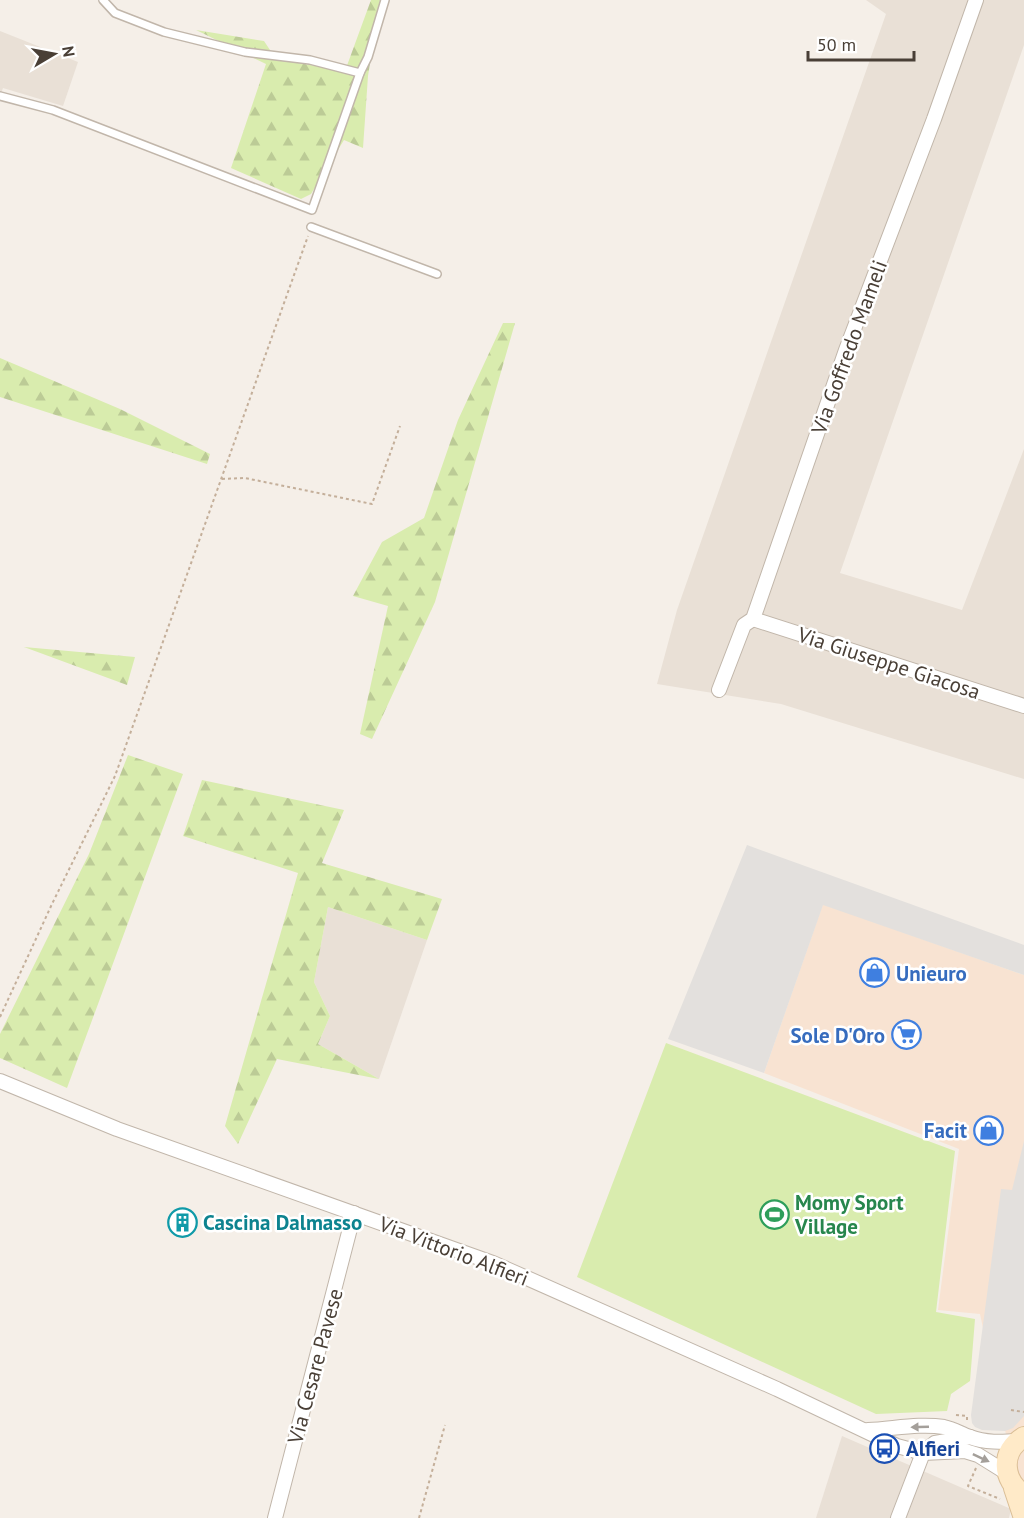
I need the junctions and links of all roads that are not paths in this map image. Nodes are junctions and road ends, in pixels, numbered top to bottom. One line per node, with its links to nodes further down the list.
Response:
1 (103, 0): 4 (lane)
2 (385, 0): 4 (lane)
3 (976, 0): 8 (street, Via Goffredo Mameli)
4 (360, 73): 5 (lane)
5 (0, 96)
6 (311, 227): 7 (lane)
7 (436, 274)
8 (753, 619): 9 (street, Via Goffredo Mameli); 10 (street, Via Giuseppe Giacosa)
9 (719, 690)
10 (1024, 706)
11 (0, 1081): 12 (street, Via Vittorio Alfieri)
12 (354, 1213): 13 (street, Via Vittorio Alfieri); 18 (street, Via Cesare Pavese)
13 (866, 1430): 14 (street, Via Vittorio Alfieri, one-way to 13); 16 (street, Via Vittorio Alfieri)
14 (970, 1437): 15 (street, Via Vittorio Alfieri); 16 (street, Via Vittorio Alfieri)
15 (1022, 1438): 17 (main road)
16 (923, 1453): 17 (street, Via Vittorio Alfieri, one-way to 17); 19 (street)
17 (1015, 1485): 20 (main road)
18 (275, 1518)
19 (898, 1518)
20 (1024, 1518)

